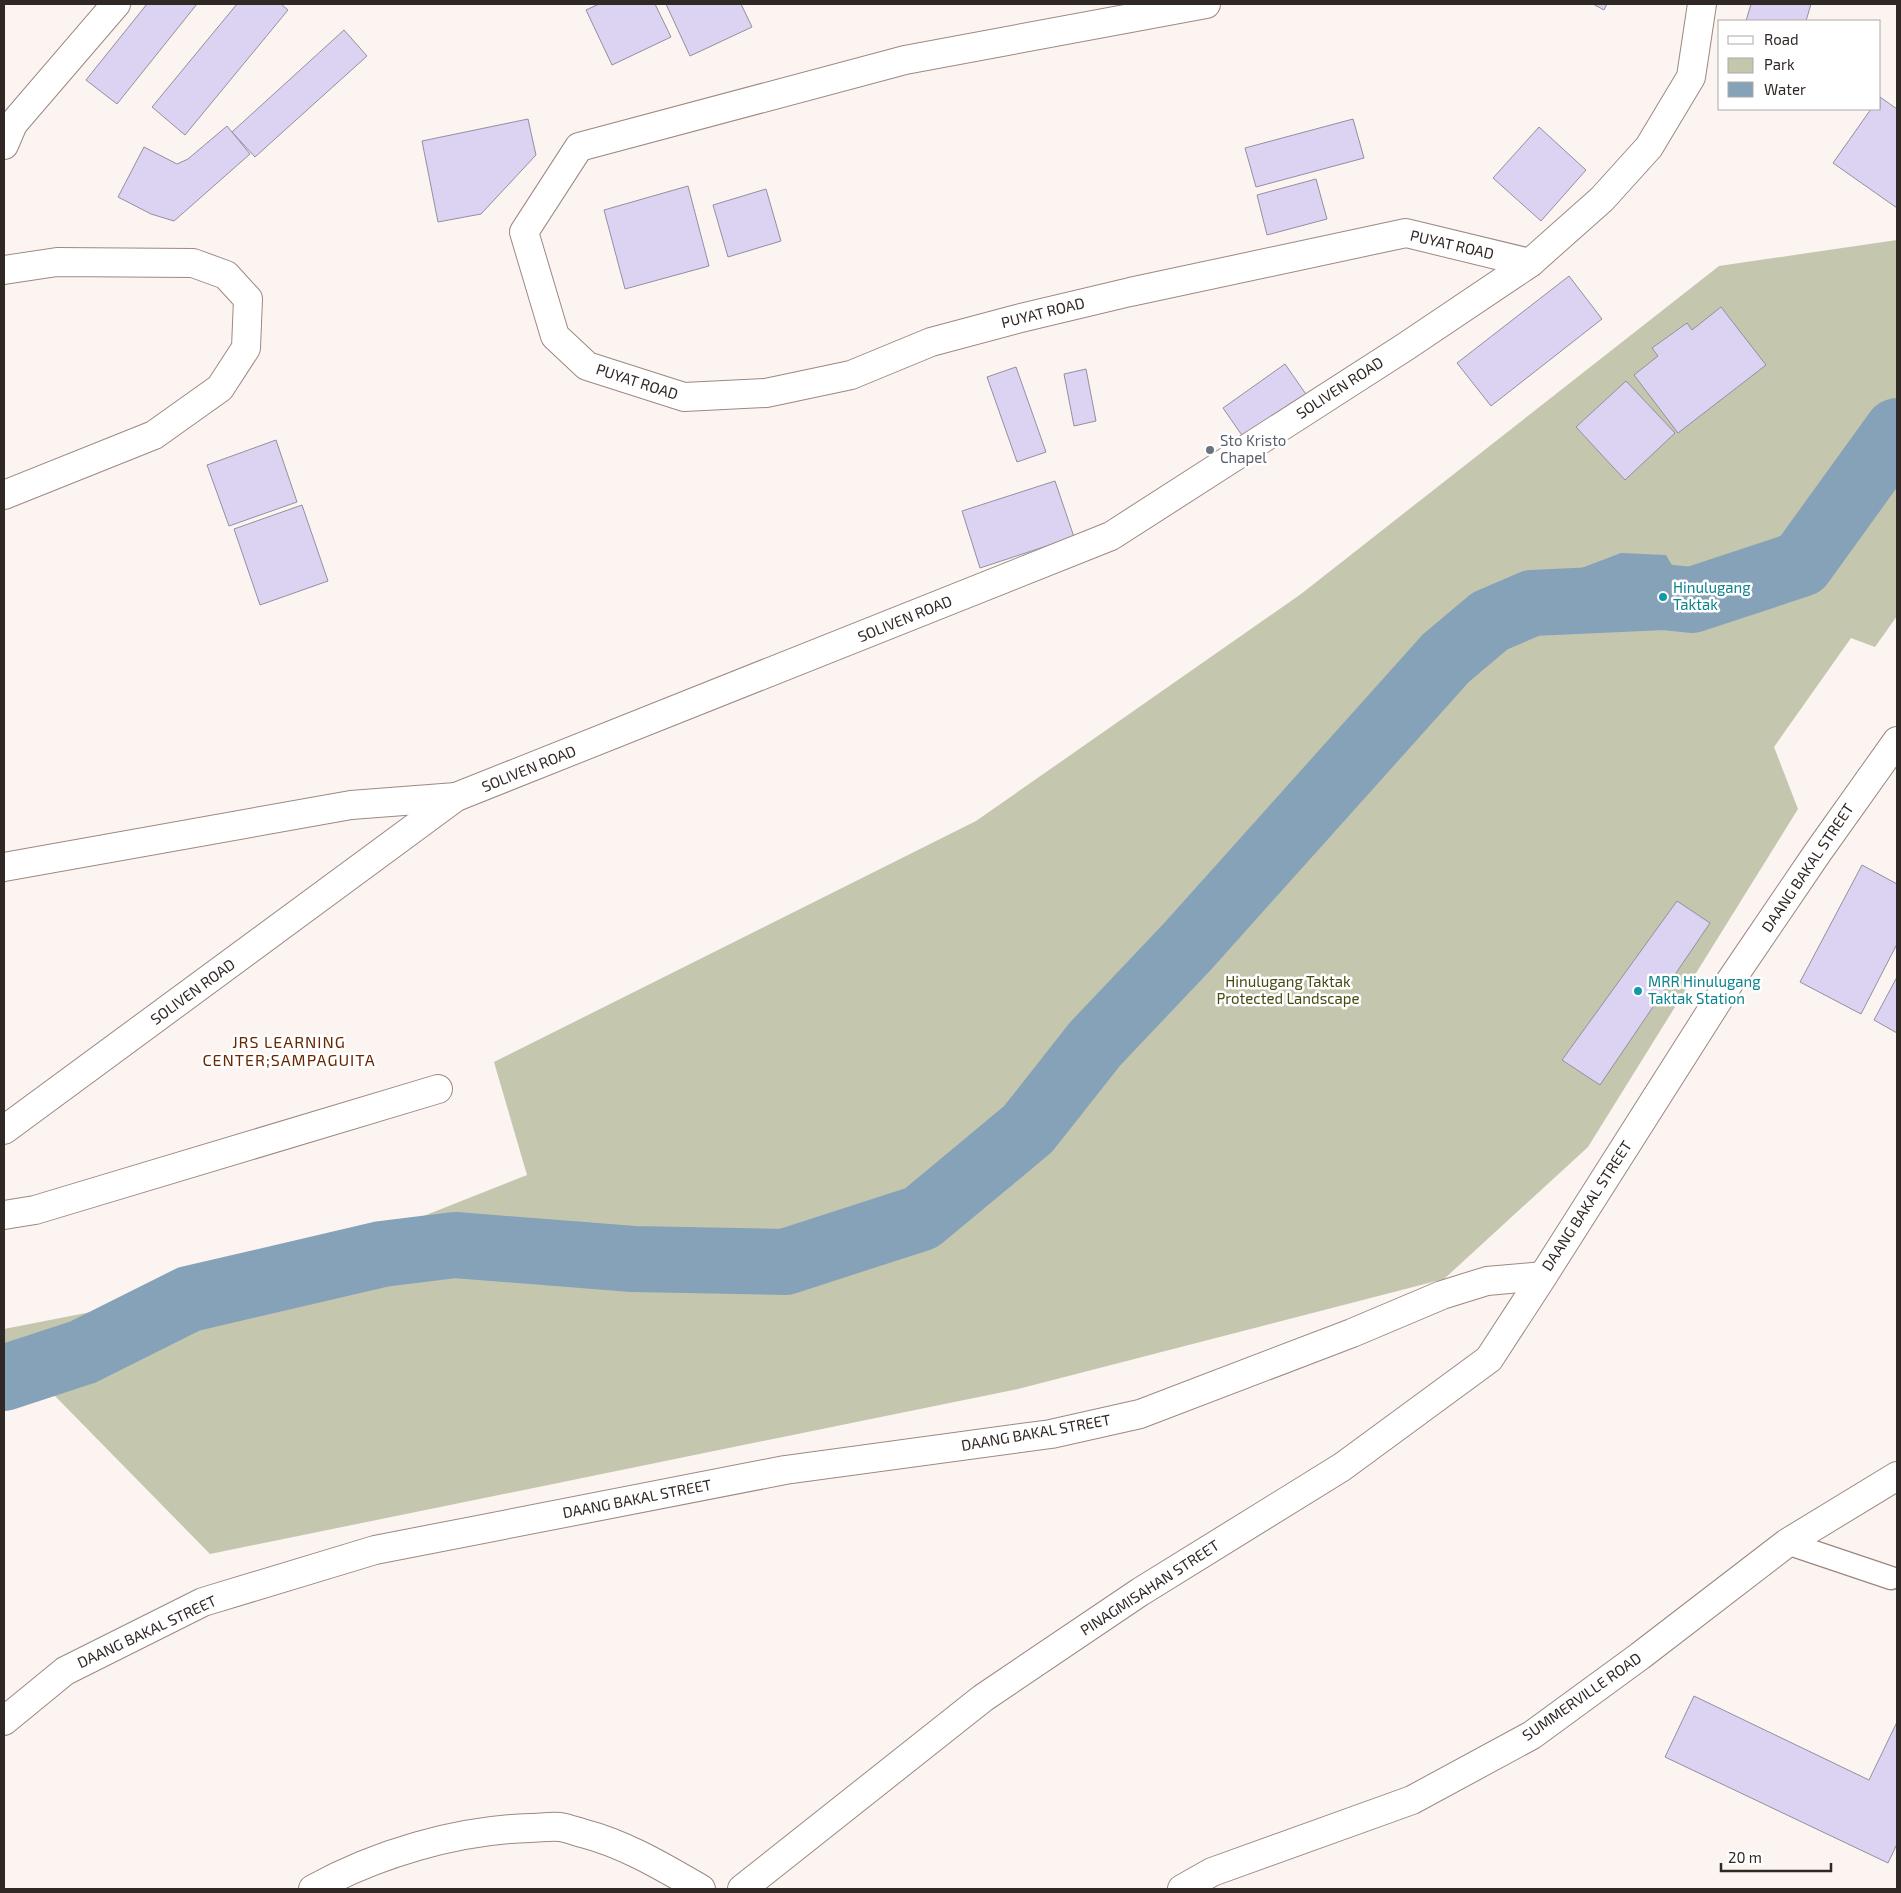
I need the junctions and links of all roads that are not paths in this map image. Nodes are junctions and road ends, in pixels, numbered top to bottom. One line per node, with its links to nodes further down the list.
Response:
1 (116, 4): 4 (street)
2 (1206, 4): 5 (street, PUYAT ROAD)
3 (1702, 4): 5 (street, SOLIVEN ROAD)
4 (4, 145)
5 (1530, 263): 9 (street, SOLIVEN ROAD)
6 (4, 270): 7 (street)
7 (4, 495)
8 (1897, 741): 14 (street, DAANG BAKAL STREET)
9 (456, 797): 10 (street); 12 (street, SOLIVEN ROAD)
10 (4, 867)
11 (438, 1089): 13 (street)
12 (4, 1130)
13 (4, 1215)
14 (1543, 1276): 18 (street, DAANG BAKAL STREET); 21 (street, PINAGMISAHAN STREET)
15 (1897, 1476): 16 (street, SUMMERVILLE ROAD)
16 (1787, 1543): 17 (lane); 22 (street, SUMMERVILLE ROAD)
17 (1891, 1578)
18 (4, 1721)
19 (313, 1889): 20 (street)
20 (701, 1889)
21 (742, 1889)
22 (1182, 1889)

